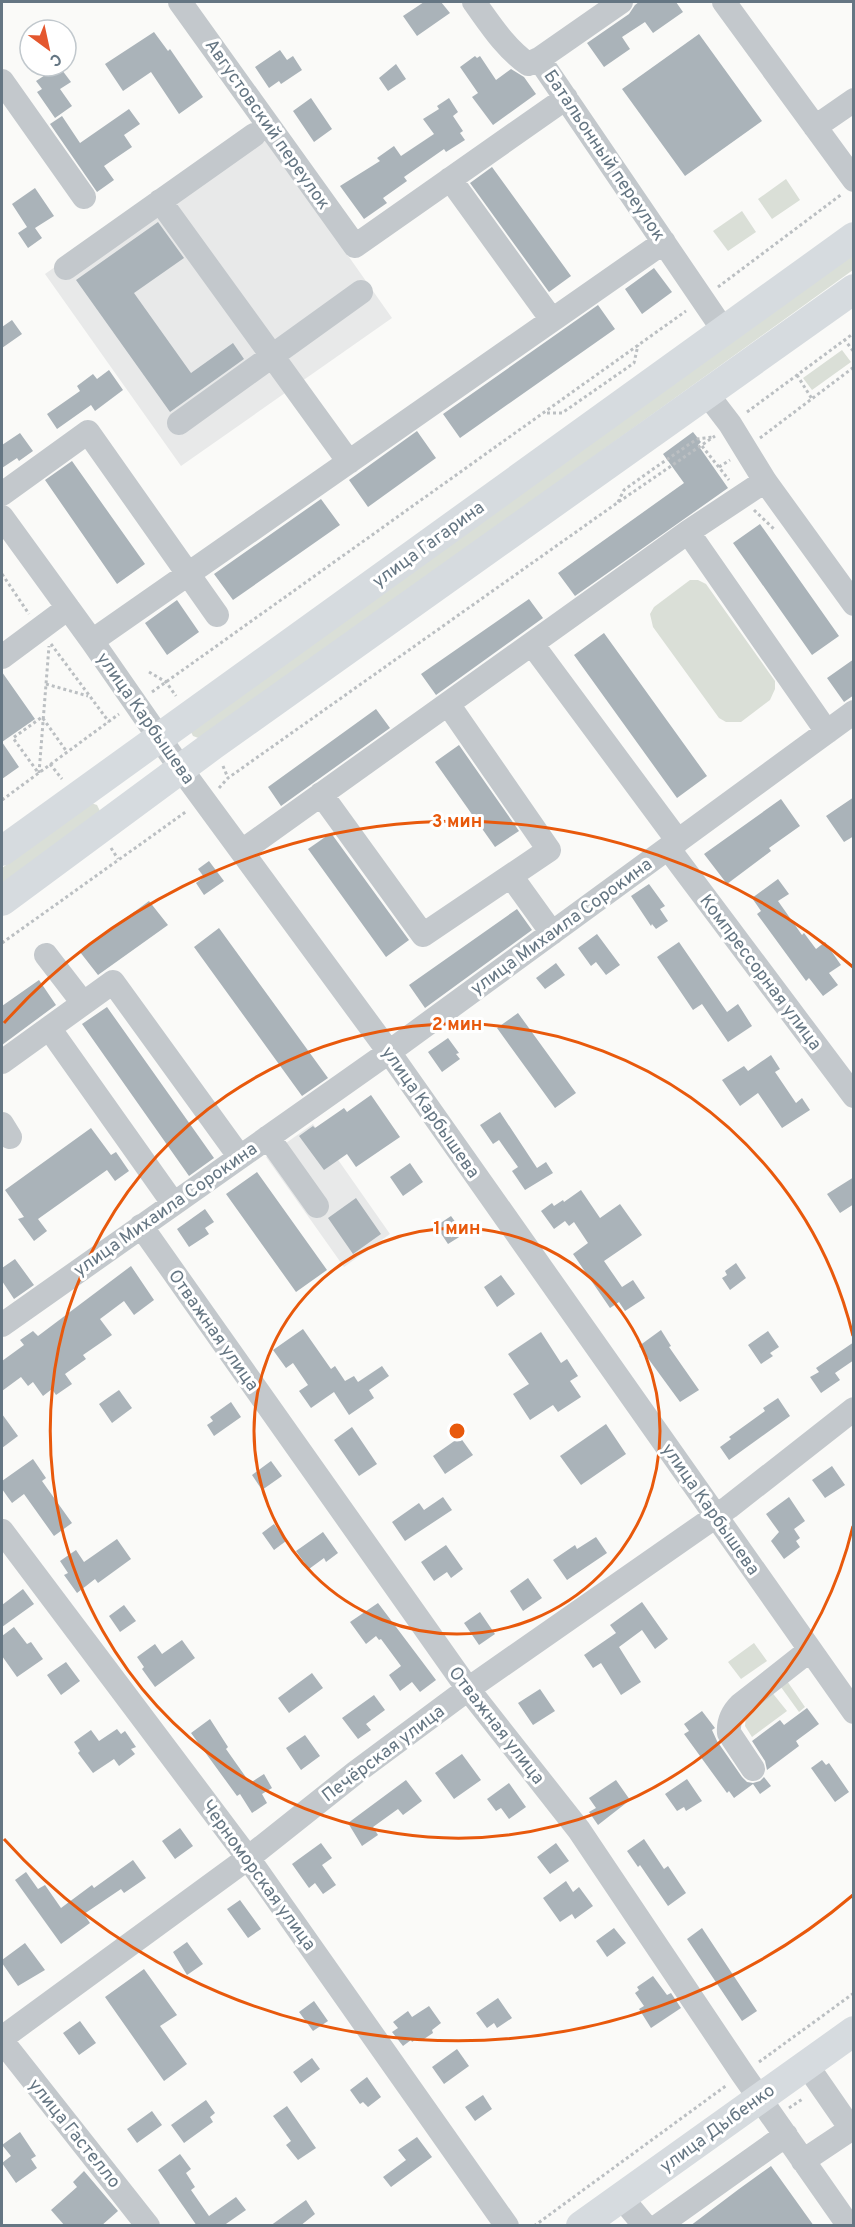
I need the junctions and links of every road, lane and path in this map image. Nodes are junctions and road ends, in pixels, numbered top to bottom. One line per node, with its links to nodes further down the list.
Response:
1 (180, 2): 11 (street, Августовский переулок)
2 (474, 2): 5 (street, Батальонный переулок)
3 (621, 2): 5 (street)
4 (724, 2): 9 (street)
5 (539, 59): 7 (street, Батальонный переулок)
6 (2, 81): 13 (street)
7 (566, 98): 11 (street); 16 (street, Батальонный переулок)
8 (854, 100): 9 (street)
9 (815, 127): 12 (street)
10 (254, 135): 14 (street)
11 (450, 179): 21 (street)
12 (851, 185): 20 (path)
13 (84, 197)
14 (160, 201): 17 (street); 27 (street)
15 (854, 237): 22 (main road, улица Гагарина)
16 (664, 242): 20 (street, Батальонный переулок); 21 (street)
17 (66, 268)
18 (854, 289): 30 (main road)
19 (361, 292): 27 (street)
20 (702, 299): 22 (street, Батальонный переулок); 25 (path)
21 (552, 320): 36 (street)
22 (724, 331): 59 (main road, улица Гагарина)
23 (854, 333): 24 (path)
24 (844, 339): 26 (path); 29 (path)
25 (638, 345): 32 (path); 32 (path)
26 (854, 352)
27 (272, 356): 33 (street); 36 (street)
28 (854, 368): 31 (path)
29 (797, 375): 31 (path); 34 (path)
30 (707, 394): 34 (street); 61 (main road)
31 (812, 399): 35 (path)
32 (545, 412): 53 (path)
33 (179, 423)
34 (722, 431): 37 (street); 39 (path); 39 (path)
35 (758, 440)
36 (349, 462): 43 (street)
37 (765, 481): 41 (street); 44 (street)
38 (2, 494): 43 (street)
39 (617, 503): 65 (path)
40 (2, 517): 45 (street, улица Карбышева)
41 (688, 532): 49 (street); 58 (street)
42 (2, 574): 47 (path)
43 (188, 574): 46 (street); 48 (street)
44 (854, 604)
45 (68, 608): 47 (street); 48 (street, улица Карбышева)
46 (217, 615)
47 (39, 629): 50 (street)
48 (92, 641): 53 (street, улица Карбышева)
49 (532, 644): 54 (street); 68 (street, Компрессорная улица)
50 (2, 657)
51 (46, 684): 52 (path); 52 (path); 56 (path)
52 (90, 697): 57 (path)
53 (135, 704): 57 (path); 59 (street, улица Карбышева)
54 (448, 704): 64 (street); 71 (street)
55 (854, 712): 58 (street, улица Михаила Сорокина)
56 (42, 717): 60 (path); 62 (path); 62 (path)
57 (109, 722): 60 (path)
58 (827, 732): 68 (street, улица Михаила Сорокина)
59 (159, 738): 61 (street, улица Карбышева); 63 (main road, улица Гагарина)
60 (67, 752): 62 (path)
61 (181, 769): 65 (street, улица Карбышева); 67 (main road)
62 (39, 773): 66 (path)
63 (95, 784): 67 (main road); 69 (main road, улица Гагарина)
64 (321, 794): 70 (street); 71 (street)
65 (204, 799): 70 (street, улица Карбышева); 74 (path)
66 (2, 800)
67 (118, 816): 72 (main road)
68 (673, 844): 73 (street, улица Михаила Сорокина); 80 (street, Компрессорная улица)
69 (2, 851)
70 (242, 851): 78 (street, улица Карбышева)
71 (511, 876): 73 (street)
72 (2, 901)
73 (552, 933): 78 (street, улица Михаила Сорокина)
74 (2, 943)
75 (46, 955): 76 (street)
76 (83, 1003): 77 (street); 82 (street)
77 (49, 1028): 79 (street); 83 (street)
78 (389, 1052): 81 (street, улица Михаила Сорокина); 88 (street, улица Карбышева)
79 (2, 1062)
80 (854, 1096)
81 (268, 1137): 82 (street, улица Михаила Сорокина); 84 (street)
82 (239, 1156): 83 (street, улица Михаила Сорокина)
83 (173, 1203): 85 (street, улица Михаила Сорокина)
84 (317, 1206)
85 (141, 1226): 86 (street, улица Михаила Сорокина); 91 (street, Отважная улица)
86 (2, 1325)
87 (854, 1409): 88 (street, Печёрская улица)
88 (714, 1515): 90 (street, улица Карбышева); 91 (street, Печёрская улица)
89 (2, 1530): 94 (street, Черноморская улица)
90 (810, 1650): 92 (street, улица Карбышева); 93 (street)
91 (468, 1689): 94 (street, Печёрская улица); 99 (street, Отважная улица)
92 (854, 1712)
93 (753, 1769)
94 (248, 1858): 97 (street, Печёрская улица); 105 (street, Черноморская улица)
95 (854, 1994): 99 (path)
96 (854, 2031): 98 (main road, улица Дыбенко)
97 (2, 2040): 104 (street, улица Гастелло)
98 (806, 2064): 100 (main road, улица Дыбенко); 102 (street)
99 (742, 2073): 100 (street, Отважная улица); 106 (path)
100 (759, 2098): 101 (street, Отважная улица); 103 (main road, улица Дыбенко)
101 (786, 2135): 102 (street, Отважная улица); 109 (street)
102 (803, 2161): 110 (street, Отважная улица)
103 (621, 2197): 107 (main road, улица Дыбенко); 108 (street)
104 (148, 2226)
105 (507, 2226)
106 (534, 2226)
107 (580, 2226)
108 (645, 2226)
109 (658, 2226)
110 (849, 2226)

